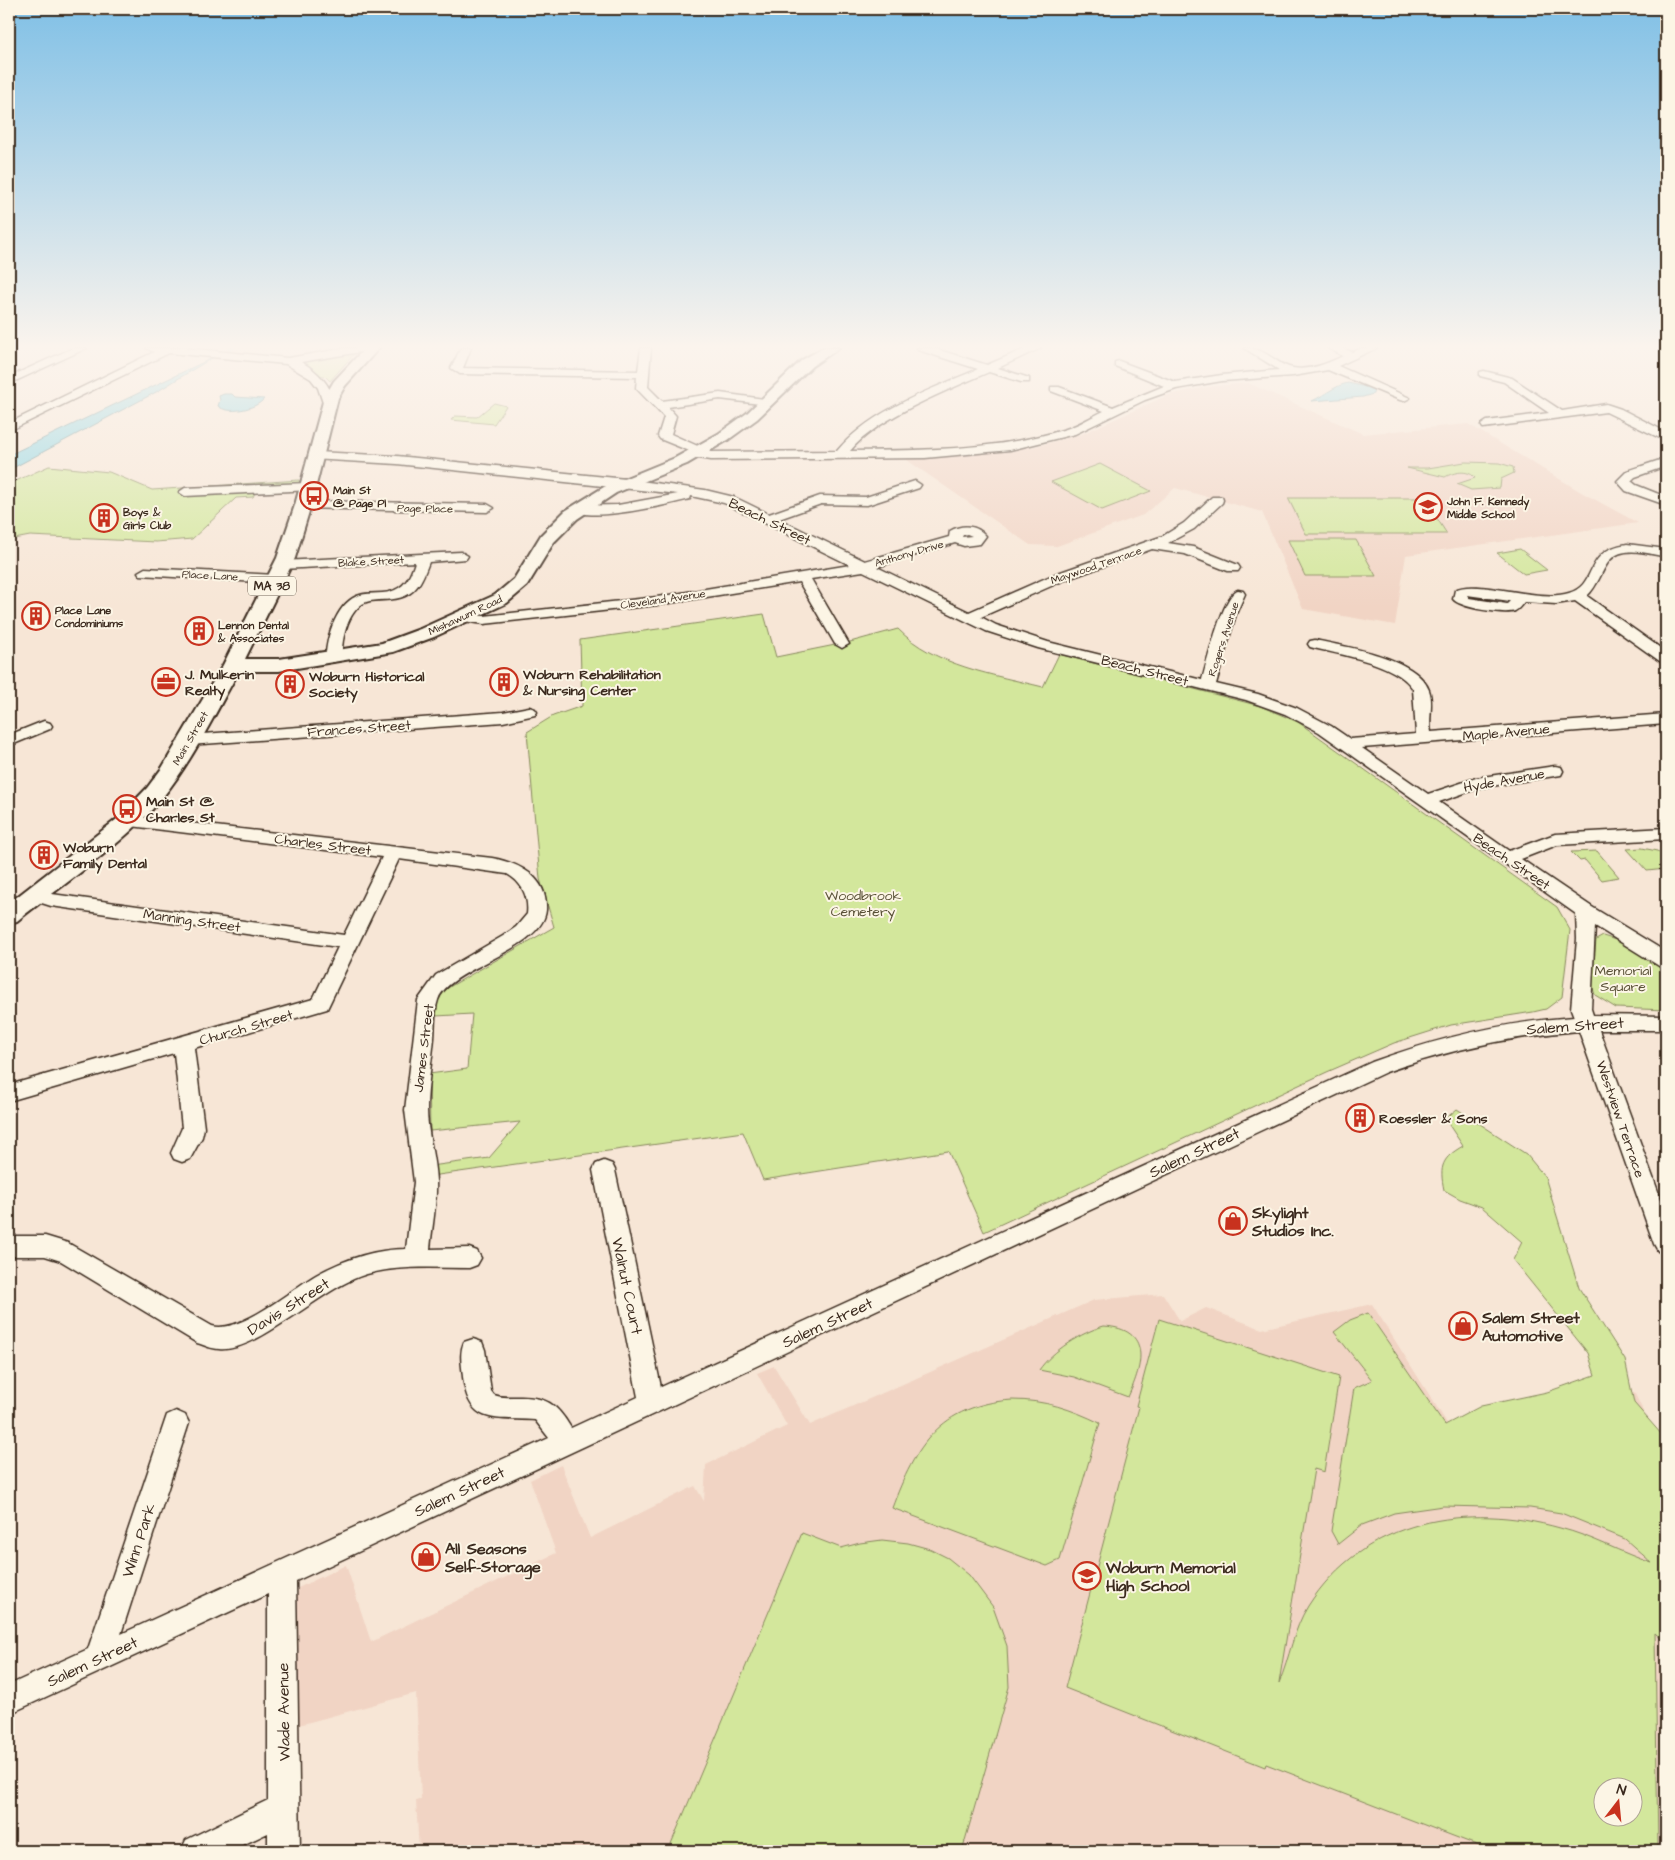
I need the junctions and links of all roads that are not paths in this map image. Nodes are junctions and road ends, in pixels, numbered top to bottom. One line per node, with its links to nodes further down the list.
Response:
1 (321, 435): 8 (main road, Main Street / MA 38)
2 (664, 435): 6 (street)
3 (726, 435): 6 (main road, Mishawum Road)
4 (858, 435): 7 (street)
5 (1060, 435): 7 (street)
6 (699, 452): 7 (street); 10 (main road, Mishawum Road)
7 (841, 454)
8 (316, 456): 10 (street); 12 (main road, Main Street / MA 38)
9 (1666, 462): 16 (street)
10 (626, 483): 14 (street); 19 (main road, Mishawum Road)
11 (915, 485): 20 (street)
12 (307, 487): 13 (street); 17 (main road, Main Street / MA 38)
13 (185, 492)
14 (693, 492): 19 (street, Beach Street); 20 (street, Beach Street)
15 (1217, 500): 22 (street, Maywood Terrace)
16 (1666, 501)
17 (303, 504): 18 (street, Page Place); 29 (main road, Main Street / MA 38)
18 (487, 508)
19 (580, 509): 34 (main road, Mishawum Road)
20 (768, 519): 26 (street, Beach Street)
21 (956, 539): 26 (street, Anthony Drive)
22 (1152, 546): 27 (street); 35 (street, Maywood Terrace)
23 (1666, 553): 32 (street)
24 (461, 556): 25 (street, Blake Street)
25 (424, 558): 29 (street, Blake Street); 38 (street)
26 (862, 566): 30 (street, Cleveland Avenue); 35 (street, Beach Street)
27 (1233, 568)
28 (145, 572): 29 (street, Place Lane)
29 (279, 572): 41 (main road, Main Street / MA 38)
30 (804, 577): 34 (street, Cleveland Avenue); 36 (street)
31 (1238, 594): 43 (street, Rogers Avenue)
32 (1576, 595): 33 (street); 39 (street)
33 (1521, 597)
34 (462, 617): 38 (main road, Mishawum Road)
35 (966, 618): 43 (street, Beach Street)
36 (842, 644)
37 (1315, 644): 48 (street)
38 (334, 657): 40 (main road, Mishawum Road)
39 (1666, 658)
40 (280, 666): 41 (main road, Mishawum Road); 42 (main road, Mishawum Road)
41 (230, 669): 42 (main road); 44 (main road, Main Street / MA 38)
42 (259, 673): 44 (main road, Mishawum Road)
43 (1208, 686): 51 (street, Beach Street)
44 (208, 707): 50 (main road, Main Street / MA 38)
45 (529, 712): 50 (street, Frances Street)
46 (1666, 719): 48 (street, Maple Avenue)
47 (44, 726): 49 (street)
48 (1426, 739): 51 (street, Maple Avenue)
49 (9, 740)
50 (189, 740): 54 (main road, Main Street / MA 38)
51 (1346, 744): 53 (street, Beach Street)
52 (1555, 771): 53 (street, Hyde Avenue)
53 (1426, 801): 57 (street, Beach Street)
54 (129, 821): 56 (street, Charles Street); 59 (main road, Main Street / MA 38)
55 (1666, 834): 57 (street)
56 (393, 852): 58 (street, Charles Street); 62 (street, Church Street)
57 (1507, 858): 60 (street, Beach Street)
58 (517, 870): 72 (street, James Street)
59 (35, 895): 61 (main road, Main Street / MA 38); 62 (street, Manning Street)
60 (1584, 911): 63 (street, Beach Street); 64 (street)
61 (9, 915)
62 (350, 942): 66 (street, Church Street)
63 (1666, 961)
64 (1587, 1023): 65 (street, Salem Street); 70 (street, Westview Terrace); 75 (street, Salem Street)
65 (1666, 1023)
66 (183, 1044): 67 (street, Church Street); 68 (street)
67 (9, 1093)
68 (182, 1153)
69 (604, 1170): 75 (street, Walnut Court)
70 (1666, 1244)
71 (9, 1246): 72 (street, Davis Street)
72 (416, 1258): 73 (street, Davis Street)
73 (469, 1258)
74 (473, 1350): 77 (street)
75 (652, 1402): 77 (street, Salem Street)
76 (176, 1423): 79 (street, Winn Park)
77 (565, 1442): 78 (street, Salem Street)
78 (282, 1573): 79 (street, Salem Street); 81 (street, Wade Avenue)
79 (99, 1658): 80 (street, Salem Street)
80 (9, 1700)
81 (284, 1809): 82 (street); 83 (street, Wade Avenue)
82 (197, 1851)
83 (284, 1851)

